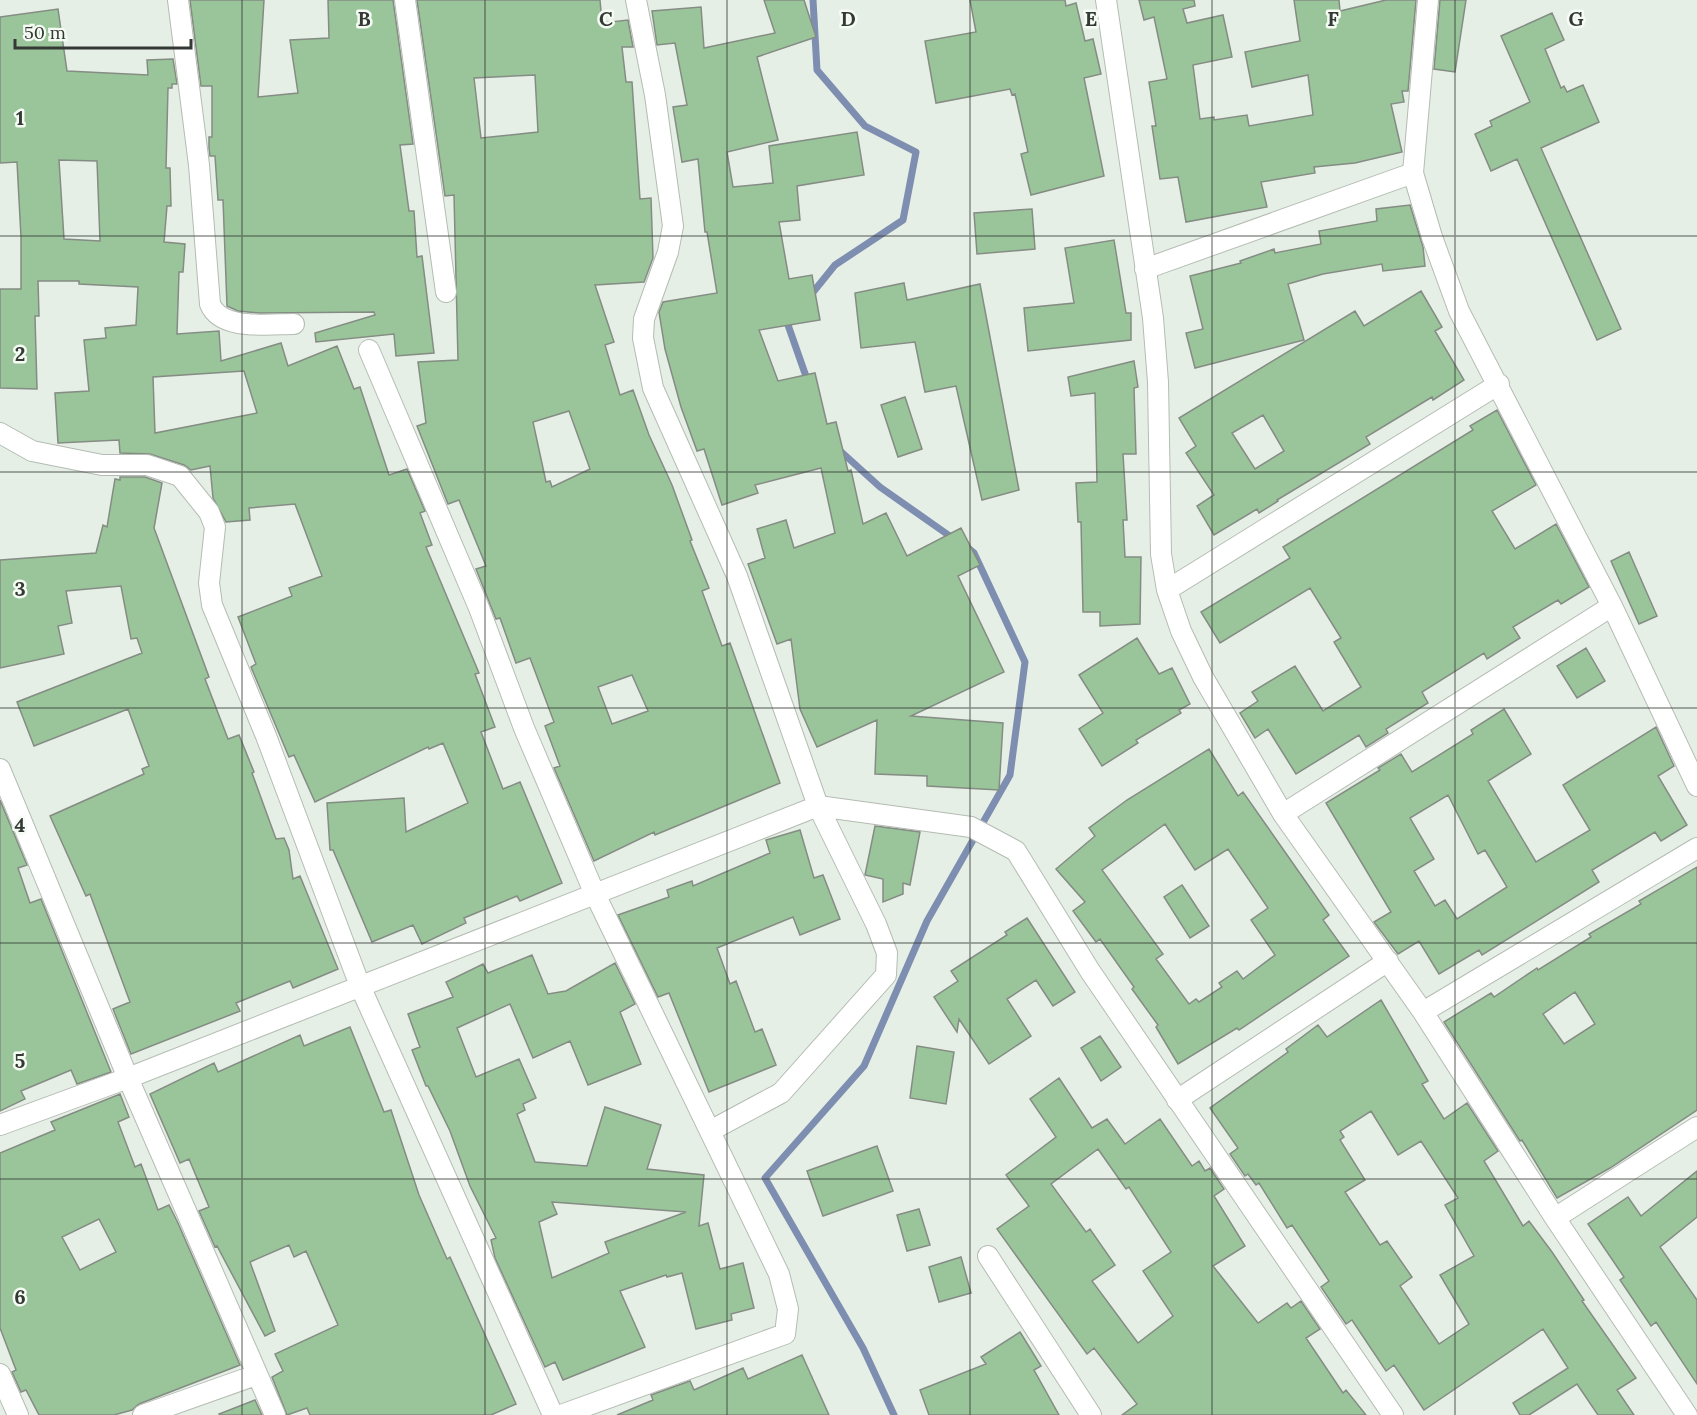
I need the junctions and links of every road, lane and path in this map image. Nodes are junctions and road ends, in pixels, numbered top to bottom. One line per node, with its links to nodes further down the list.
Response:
1 (178, 0): 9 (street)
2 (405, 0): 8 (street)
3 (636, 0): 17 (street)
4 (1106, 0): 7 (street)
5 (1428, 0): 6 (street)
6 (1413, 173): 7 (street); 11 (street)
7 (1144, 269): 13 (street)
8 (446, 292)
9 (294, 324)
10 (369, 350): 20 (street)
11 (1499, 384): 13 (street); 14 (street)
12 (0, 433): 22 (street)
13 (1167, 590): 18 (street)
14 (1612, 606): 16 (street); 18 (street)
15 (0, 769): 24 (street)
16 (1697, 786)
17 (818, 806): 20 (street); 25 (street); 28 (street)
18 (1283, 814): 21 (street)
19 (1697, 848): 23 (street)
20 (594, 892): 22 (street); 28 (street)
21 (1388, 961): 23 (street); 25 (street)
22 (360, 986): 24 (street); 36 (street)
23 (1423, 1012): 29 (street)
24 (128, 1078): 26 (street); 32 (street)
25 (1177, 1100): 39 (street)
26 (0, 1125)
27 (1697, 1127): 29 (street)
28 (710, 1131): 37 (street)
29 (1555, 1218): 40 (street)
30 (988, 1256): 38 (street)
31 (0, 1374): 33 (street)
32 (256, 1375): 34 (street); 35 (street)
33 (18, 1415)
34 (143, 1415)
35 (275, 1415)
36 (553, 1415)
37 (561, 1415)
38 (1091, 1415)
39 (1393, 1415)
40 (1687, 1415)

